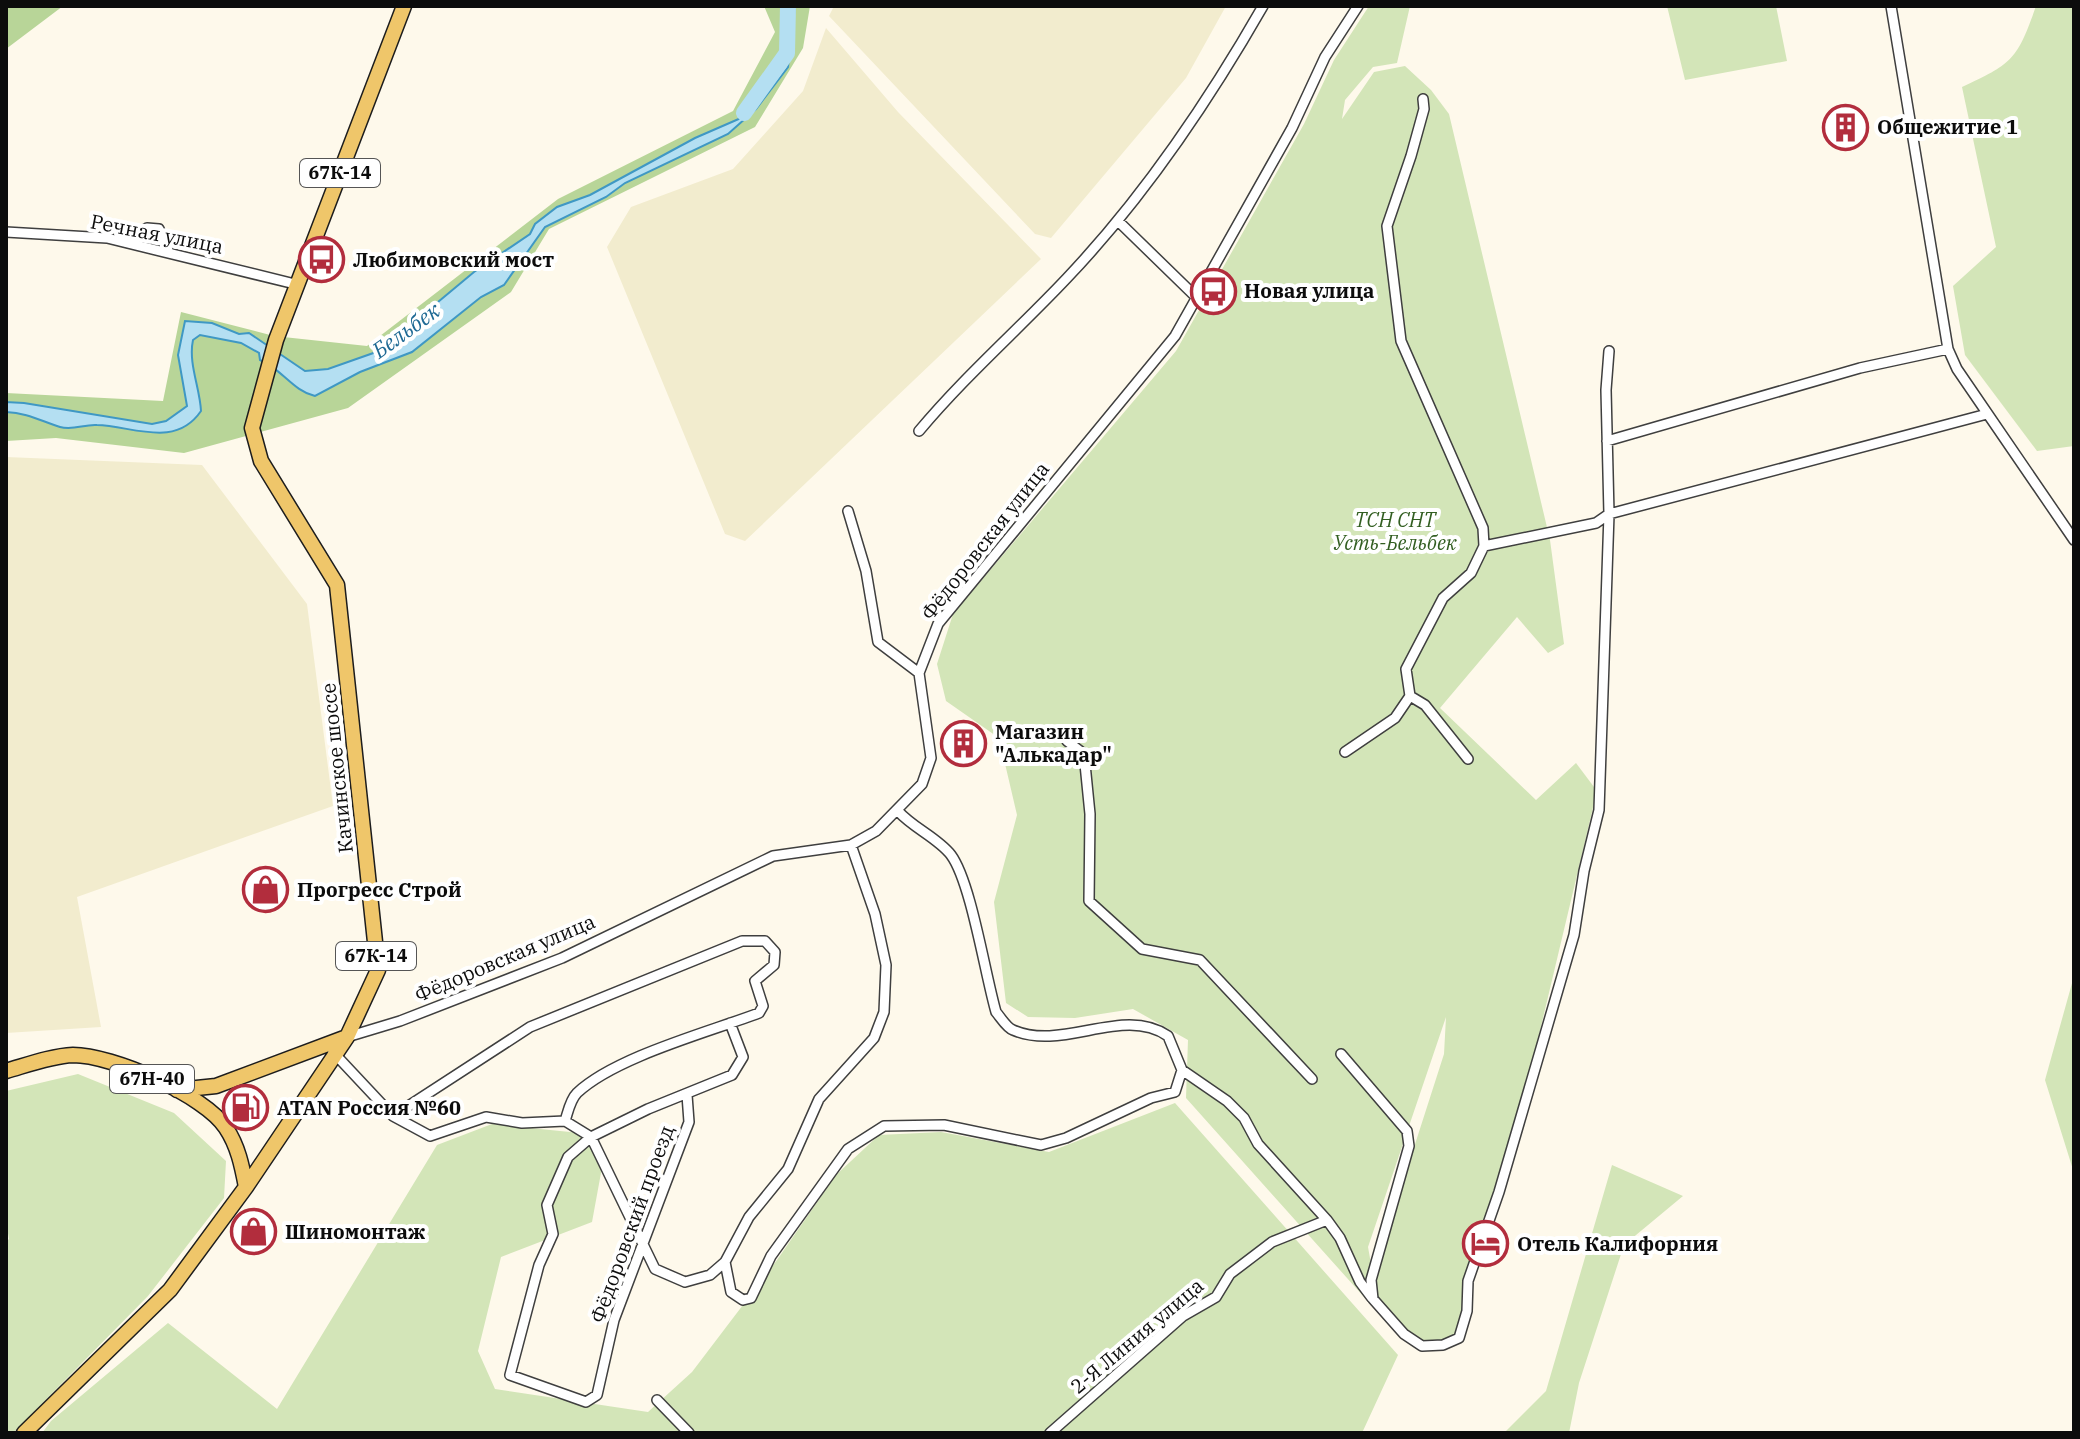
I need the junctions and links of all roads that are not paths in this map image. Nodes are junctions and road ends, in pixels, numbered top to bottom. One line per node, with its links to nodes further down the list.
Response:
1 (404, 6): 10 (main road, 67К-14)
2 (1263, 6): 6 (street)
3 (1358, 6): 11 (street, Фёдоровская улица)
4 (1891, 6): 12 (street)
5 (1423, 99): 20 (street)
6 (1118, 221): 11 (street); 15 (street)
7 (6, 232): 8 (street, Речная улица)
8 (131, 243): 9 (street, Речная улица); 9 (street)
9 (168, 250): 10 (street, Речная улица)
10 (299, 285): 29 (main road, Качинское шоссе / 67К-14)
11 (1196, 297): 21 (street, Фёдоровская улица)
12 (1948, 349): 14 (street); 16 (street)
13 (1609, 351): 16 (street)
14 (1987, 414): 18 (street); 19 (street)
15 (919, 431)
16 (1607, 441): 18 (street)
17 (848, 511): 21 (street)
18 (1609, 514): 20 (street); 44 (street)
19 (2074, 540)
20 (1484, 546): 22 (street)
21 (919, 673): 26 (street, Фёдоровская улица)
22 (1410, 696): 24 (street); 25 (street)
23 (1067, 741): 34 (street)
24 (1345, 752)
25 (1468, 759)
26 (898, 811): 27 (street, Фёдоровская улица); 32 (street)
27 (851, 845): 29 (street, Фёдоровская улица); 43 (street)
28 (730, 1023): 36 (street); 37 (street); 38 (street)
29 (347, 1037): 30 (main road, Качинское шоссе / 67К-14); 35 (main road, 67H-40)
30 (333, 1052): 37 (street); 40 (main road, Качинское шоссе / 67К-14)
31 (1341, 1054): 44 (street)
32 (1182, 1070): 41 (street); 43 (street)
33 (6, 1071): 35 (main road, 67H-40)
34 (1312, 1079)
35 (177, 1090): 40 (main road, 67H-40)
36 (687, 1095): 39 (street); 42 (street, Фёдоровский проезд)
37 (393, 1116): 38 (street)
38 (565, 1121): 39 (street)
39 (591, 1137): 42 (street); 42 (street, Фёдоровский проезд)
40 (246, 1187): 46 (main road, Качинское шоссе / 67К-14)
41 (1327, 1220): 44 (street); 48 (street, 2-Я Линия улица)
42 (644, 1246): 43 (street)
43 (725, 1262)
44 (1373, 1299)
45 (657, 1400): 47 (street)
46 (28, 1431)
47 (689, 1433)
48 (1050, 1433)

